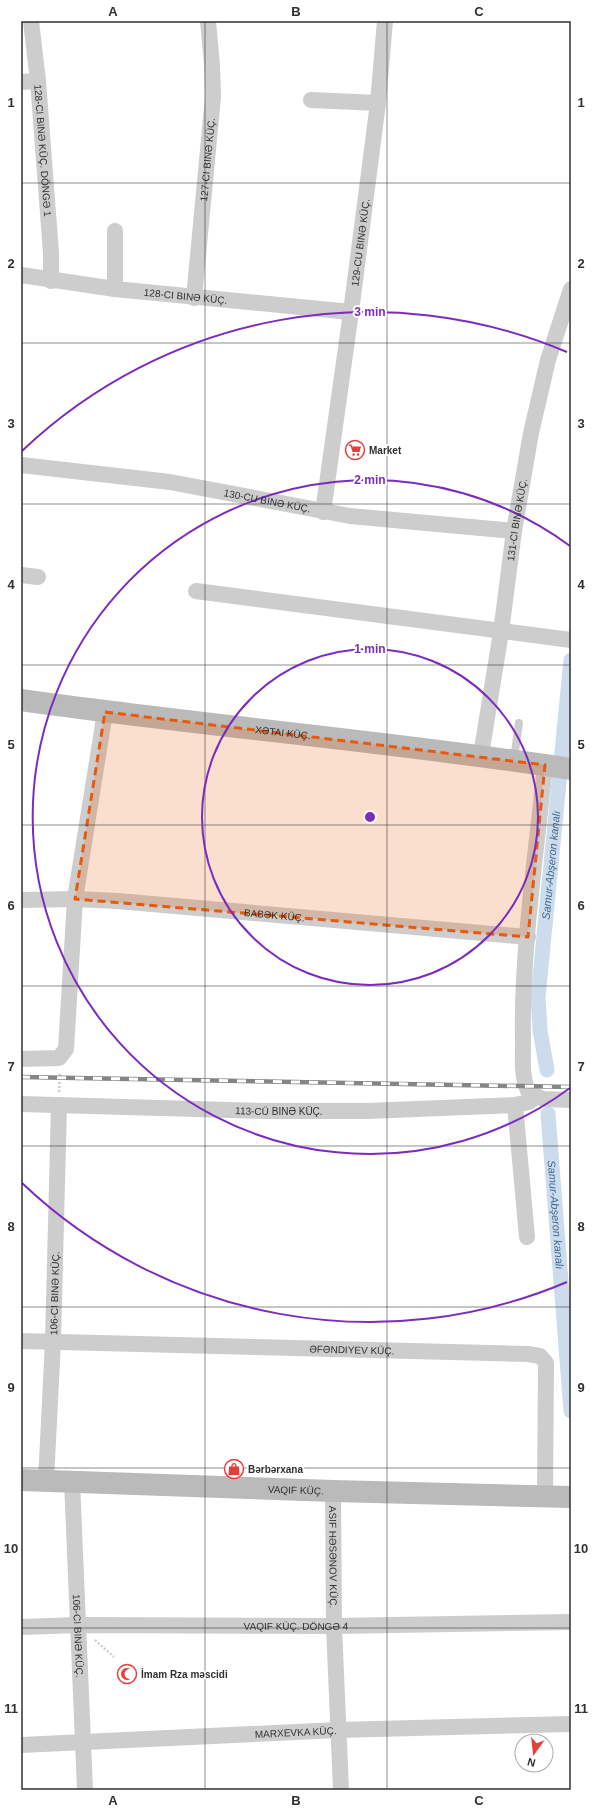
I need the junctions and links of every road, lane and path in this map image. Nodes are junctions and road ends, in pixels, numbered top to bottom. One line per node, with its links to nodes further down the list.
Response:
1 (31, 21): 4 (street, 128-CI BINƏ KÜÇ. DÖNGƏ 1)
2 (208, 21): 13 (street, 127-CI BINƏ KÜÇ.)
3 (385, 21): 7 (street, 129-CU BINƏ KÜÇ.)
4 (38, 81): 5 (street); 10 (street, 128-CI BINƏ KÜÇ. DÖNGƏ 1)
5 (21, 82)
6 (311, 100): 7 (street)
7 (378, 103): 14 (street, 129-CU BINƏ KÜÇ.)
8 (115, 231): 11 (street)
9 (21, 276): 10 (street, 128-CI BINƏ KÜÇ.)
10 (51, 281): 11 (street, 128-CI BINƏ KÜÇ.)
11 (115, 289): 13 (street, 128-CI BINƏ KÜÇ.)
12 (571, 289): 17 (street, 131-CI BINƏ KÜÇ.)
13 (194, 298): 14 (street, 128-CI BINƏ KÜÇ.)
14 (351, 312): 16 (street, 129-CU BINƏ KÜÇ.)
15 (21, 465): 16 (street, 130-CU BINƏ KÜÇ.)
16 (323, 512): 17 (street, 130-CU BINƏ KÜÇ.)
17 (514, 531): 21 (street, 131-CI BINƏ KÜÇ.)
18 (21, 575): 19 (street)
19 (38, 577)
20 (196, 591): 21 (street)
21 (500, 632): 22 (street); 26 (street, 131-CI BINƏ KÜÇ.)
22 (566, 640)
23 (21, 700): 24 (street, XƏTAI KÜÇ.)
24 (105, 712): 26 (street, XƏTAI KÜÇ.); 30 (street)
25 (519, 723): 27 (lane)
26 (481, 755): 27 (street, XƏTAI KÜÇ.)
27 (514, 760): 28 (street, XƏTAI KÜÇ.)
28 (545, 765): 29 (street, XƏTAI KÜÇ.); 32 (street)
29 (571, 769)
30 (75, 899): 31 (street, BABƏK KÜÇ.); 32 (street, BABƏK KÜÇ.); 33 (street)
31 (21, 900)
32 (528, 937): 35 (street)
33 (62, 1054): 34 (street); 38 (path)
34 (21, 1059)
35 (535, 1097): 36 (street); 39 (street, 113-CÜ BINƏ KÜÇ.)
36 (571, 1100)
37 (21, 1104): 38 (street, 113-CÜ BINƏ KÜÇ.)
38 (59, 1105): 39 (street, 113-CÜ BINƏ KÜÇ.); 42 (street)
39 (515, 1105): 40 (street)
40 (527, 1237)
41 (21, 1342): 42 (street, ƏFƏNDIYEV KÜÇ.)
42 (53, 1342): 44 (street); 47 (street, ƏFƏNDIYEV KÜÇ.)
43 (21, 1480): 44 (street, VAQIF KÜÇ.)
44 (46, 1481): 45 (street, VAQIF KÜÇ.)
45 (72, 1481): 46 (street, VAQIF KÜÇ.); 50 (street)
46 (333, 1491): 47 (street, VAQIF KÜÇ.); 51 (street, ASIF HƏSƏNOV KÜÇ.)
47 (545, 1496): 48 (street, VAQIF KÜÇ.)
48 (571, 1497)
49 (571, 1622): 51 (street, VAQIF KÜÇ. DÖNGƏ 4)
50 (79, 1625): 51 (street, VAQIF KÜÇ. DÖNGƏ 4); 52 (street, VAQIF KÜÇ. DÖNGƏ 4); 55 (street)
51 (334, 1626): 54 (street, ASIF HƏSƏNOV KÜÇ.)
52 (21, 1627)
53 (571, 1724): 54 (street, MARXEVKA KÜÇ.)
54 (338, 1730): 55 (street, MARXEVKA KÜÇ.); 58 (street, ASIF HƏSƏNOV KÜÇ.)
55 (83, 1742): 56 (street, MARXEVKA KÜÇ.); 57 (street)
56 (21, 1745)
57 (85, 1790)
58 (341, 1790)

